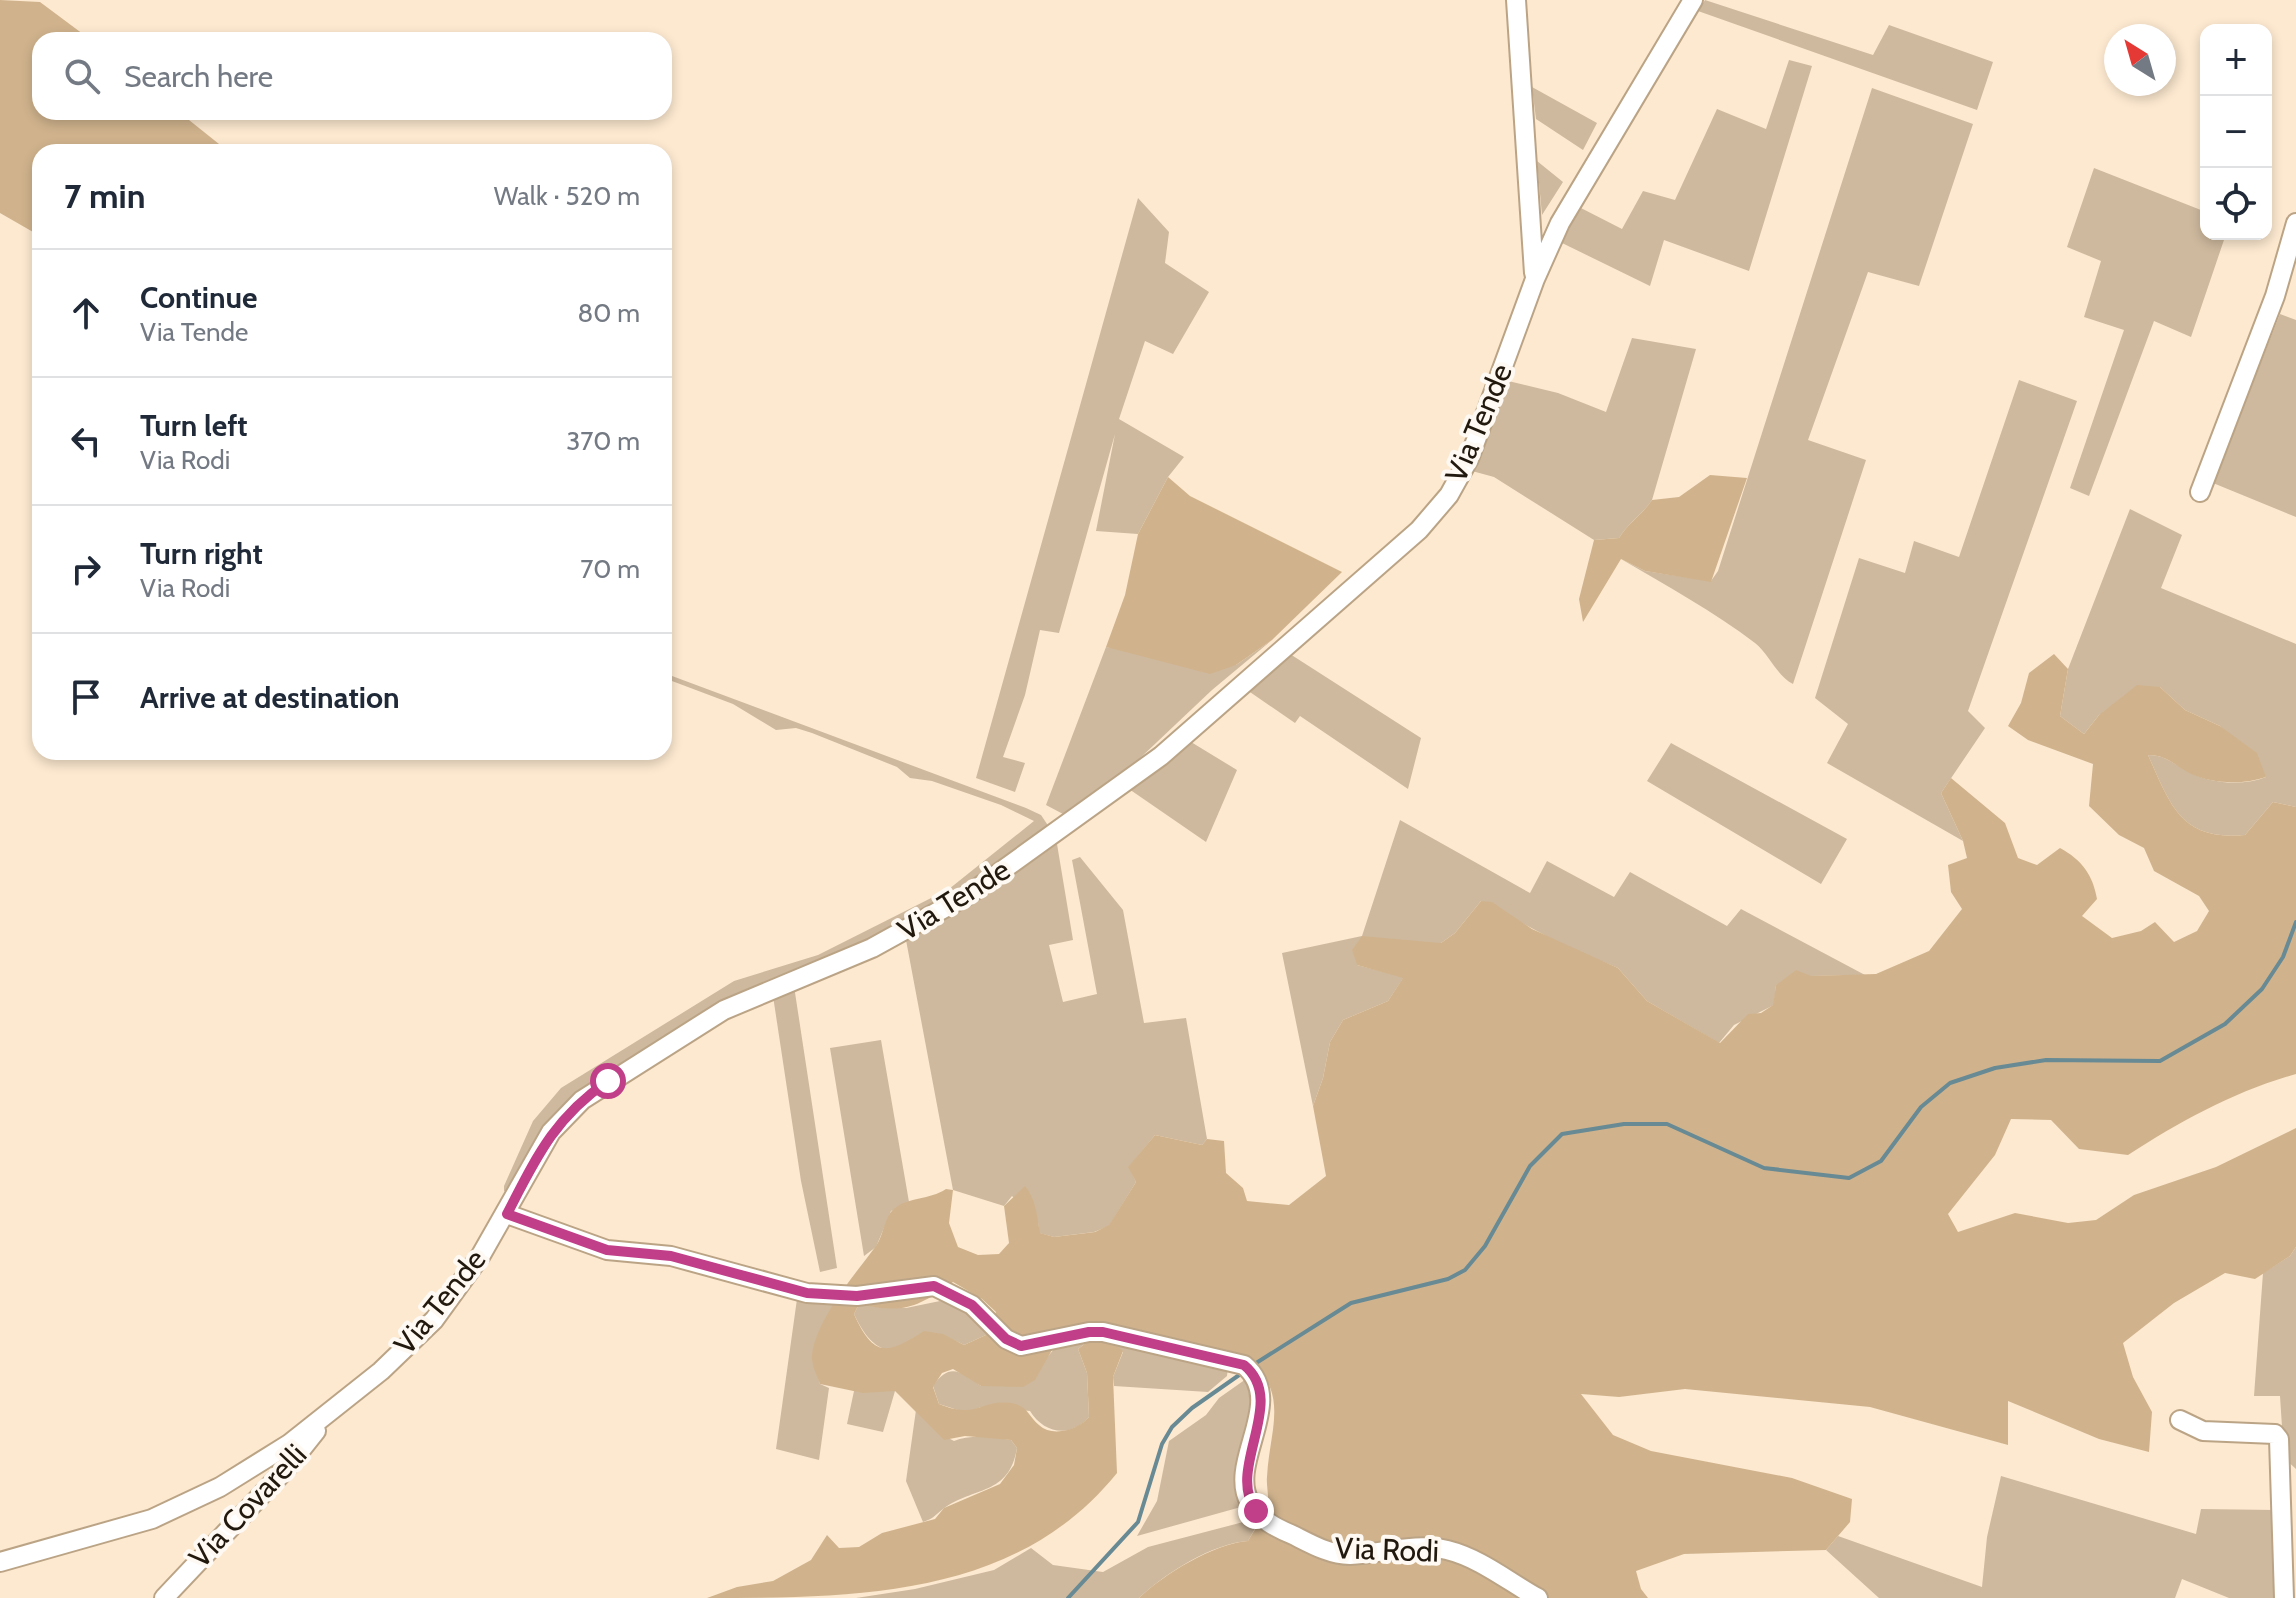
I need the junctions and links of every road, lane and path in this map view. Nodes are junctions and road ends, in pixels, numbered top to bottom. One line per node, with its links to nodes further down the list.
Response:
1 (1516, 0): 4 (street)
2 (1693, 0): 4 (street, Via Tende)
3 (2296, 223): 5 (street)
4 (1535, 279): 6 (street, Via Tende)
5 (2200, 492)
6 (507, 1214): 7 (street, Via Tende); 11 (street, Via Rodi)
7 (330, 1412): 9 (street, Via Tende); 10 (street, Via Covarelli)
8 (2180, 1420): 12 (street)
9 (0, 1562)
10 (164, 1598)
11 (1538, 1598)
12 (2284, 1598)

